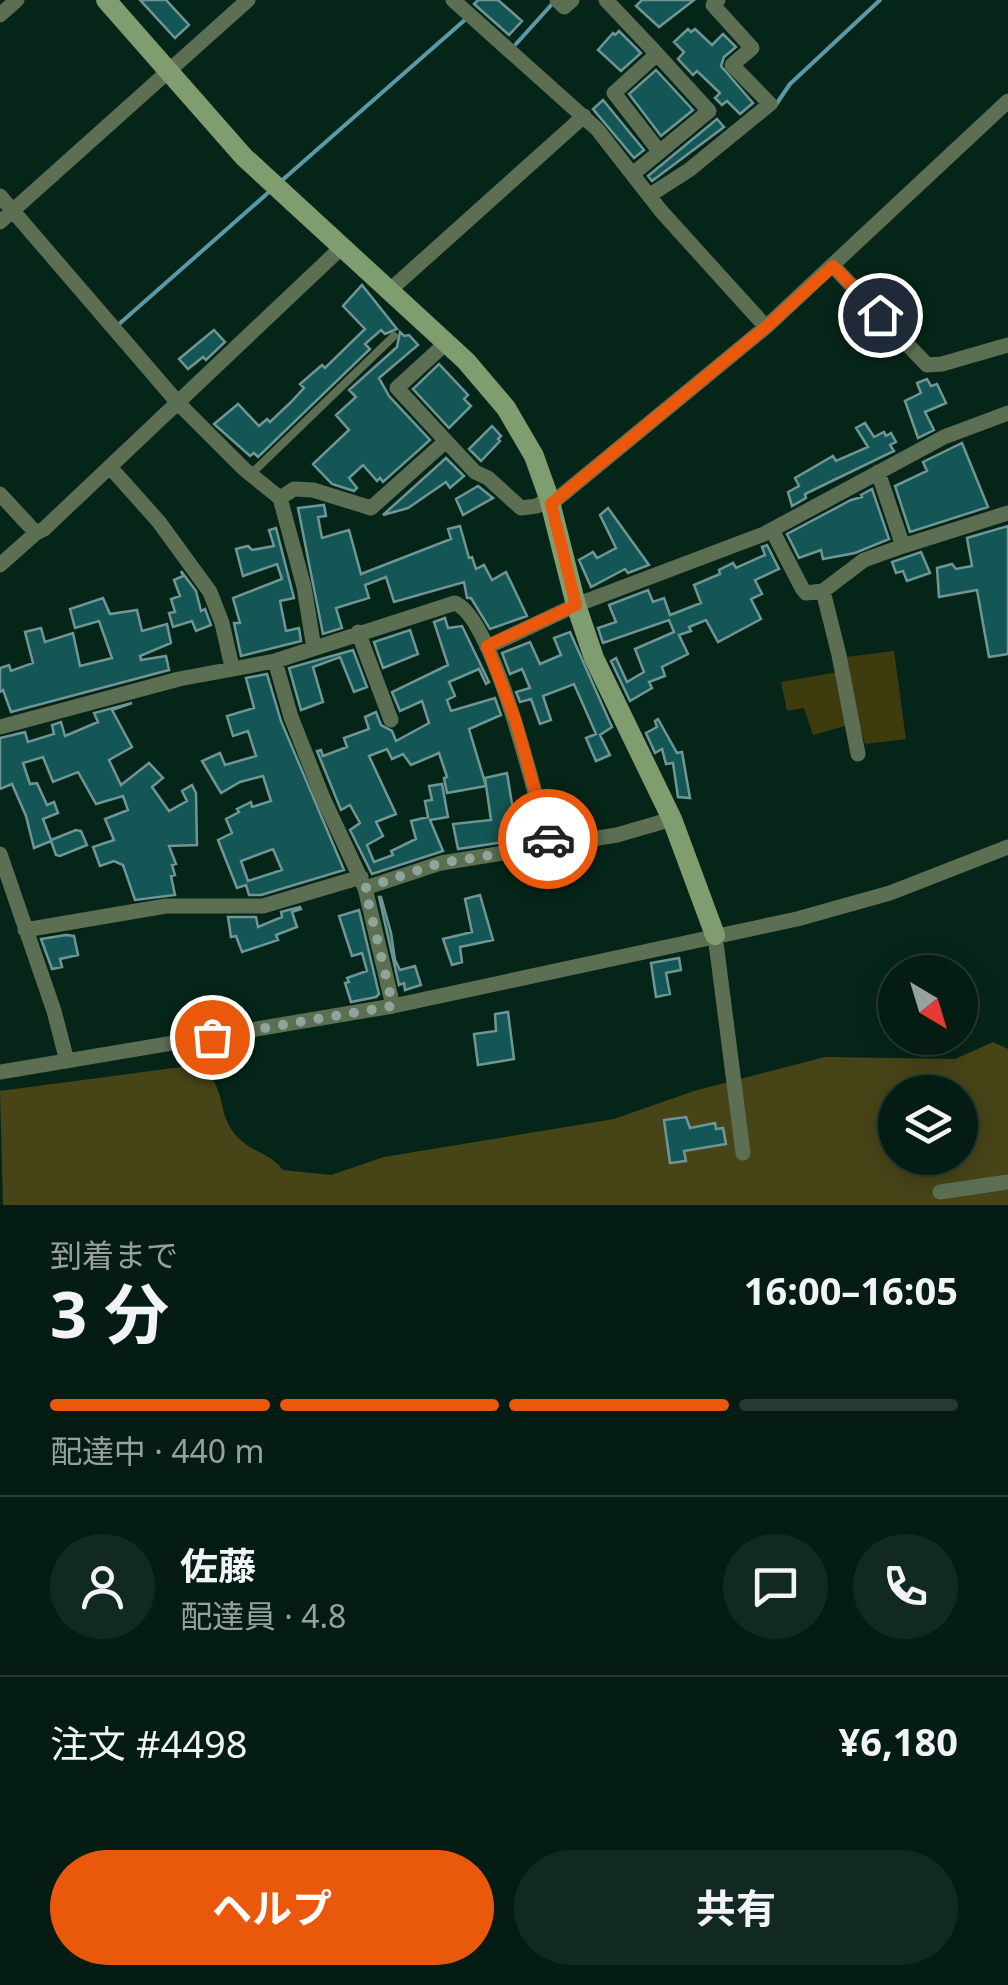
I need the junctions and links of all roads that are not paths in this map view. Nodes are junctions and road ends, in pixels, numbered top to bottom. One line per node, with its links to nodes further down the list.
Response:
1 (17, 0): 7 (street)
2 (106, 0): 9 (street)
3 (248, 0): 9 (street)
4 (454, 0): 11 (street)
5 (606, 0): 8 (street)
6 (714, 2): 15 (street)
7 (0, 15)
8 (657, 54): 12 (street); 12 (street)
9 (167, 70): 16 (street); 17 (street)
10 (1008, 100): 18 (street)
11 (580, 121): 13 (street); 19 (street)
12 (659, 151): 13 (street)
13 (634, 173): 15 (street)
14 (0, 196): 16 (street)
15 (655, 202): 20 (street)
16 (6, 216): 24 (street)
17 (342, 247): 19 (street); 24 (street)
18 (833, 266): 20 (street); 23 (street)
19 (390, 290): 22 (street)
20 (766, 327): 32 (street)
21 (394, 336): 29 (lane)
22 (446, 342): 26 (street); 32 (street)
23 (1008, 345)
24 (179, 404): 27 (street); 29 (street)
25 (1005, 420): 28 (street)
26 (446, 441): 31 (street); 32 (street)
27 (110, 468): 35 (street); 44 (street)
28 (878, 472): 34 (street); 36 (street)
29 (250, 474): 31 (street)
30 (0, 494): 35 (street)
31 (280, 498): 42 (street)
32 (550, 501): 39 (street)
33 (1008, 512): 36 (street)
34 (772, 530): 38 (street); 39 (street)
35 (36, 533): 37 (street)
36 (902, 546): 38 (street)
37 (3, 558)
38 (823, 590): 47 (street)
39 (576, 605): 41 (street); 48 (street)
40 (358, 632): 41 (street); 42 (street); 45 (street)
41 (487, 646): 49 (street)
42 (314, 648): 43 (street)
43 (275, 661): 44 (street); 53 (street)
44 (232, 667): 46 (street)
45 (391, 720)
46 (0, 727)
47 (858, 754)
48 (672, 819): 49 (street); 55 (street)
49 (550, 846): 53 (street)
50 (1008, 847): 55 (street)
51 (0, 854): 52 (street)
52 (4, 876): 54 (street)
53 (363, 882): 54 (street); 56 (street)
54 (25, 930): 57 (street)
55 (715, 935): 56 (street); 59 (street)
56 (393, 1006): 57 (street)
57 (66, 1061): 58 (street)
58 (0, 1072)
59 (743, 1153)
60 (1008, 1182): 61 (street)
61 (940, 1192)

